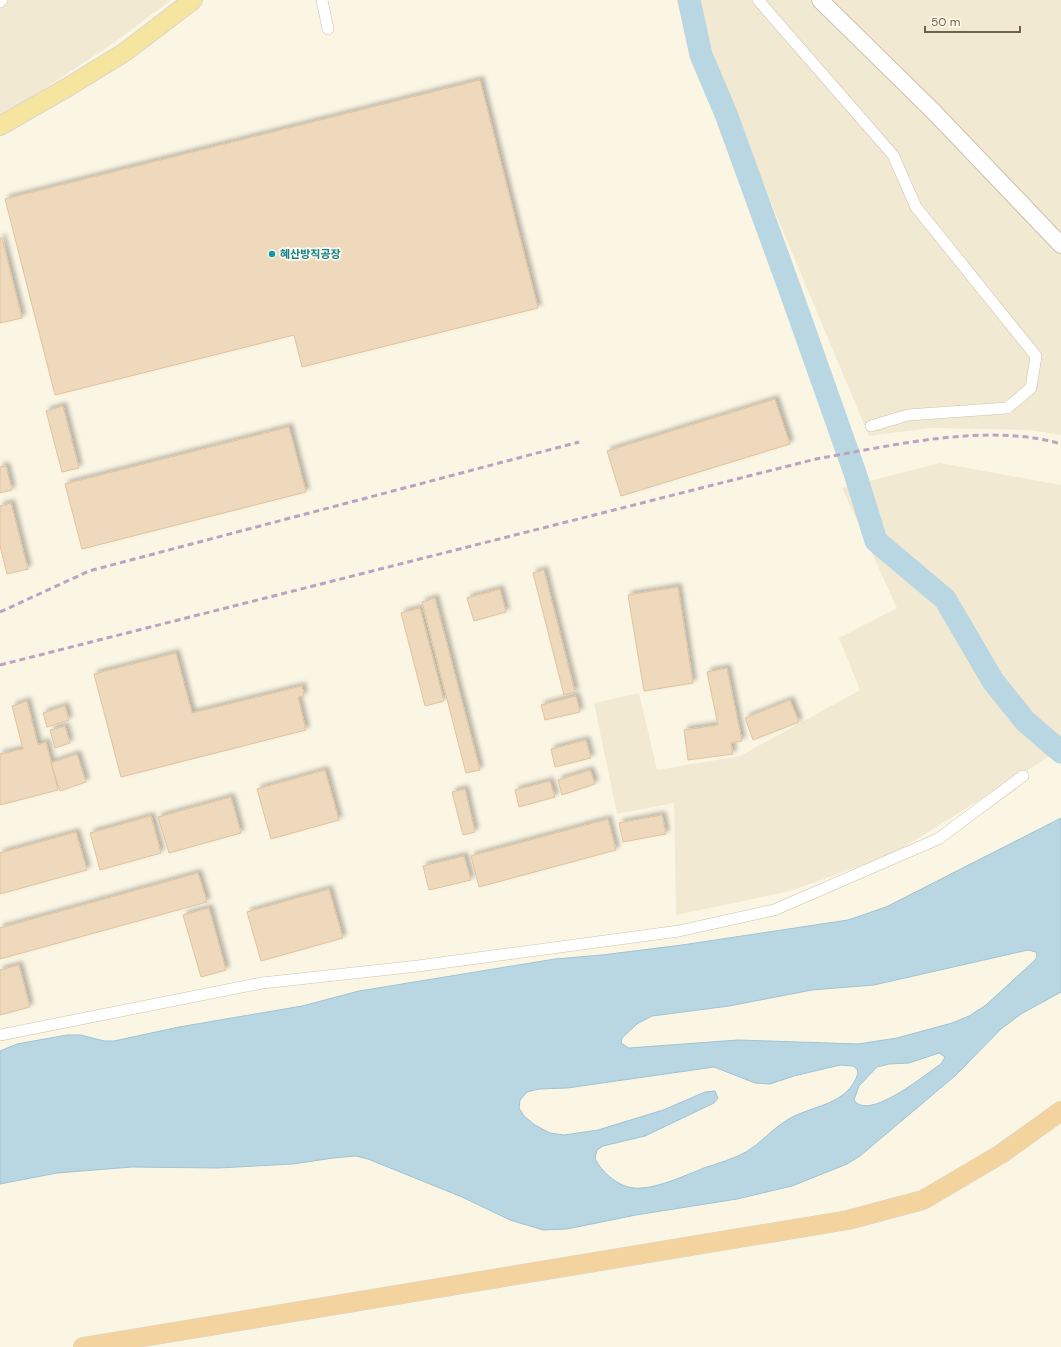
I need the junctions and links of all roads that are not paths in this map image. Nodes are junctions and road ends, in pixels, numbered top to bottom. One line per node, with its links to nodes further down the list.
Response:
1 (193, 0): 7 (main road)
2 (322, 0): 6 (street)
3 (758, 0): 9 (street)
4 (820, 0): 5 (main road)
5 (833, 6): 8 (main road)
6 (328, 29)
7 (0, 126)
8 (1061, 245)
9 (871, 426)
10 (1023, 776): 11 (street)
11 (0, 1034)
12 (1061, 1111): 13 (highway)
13 (83, 1347)

